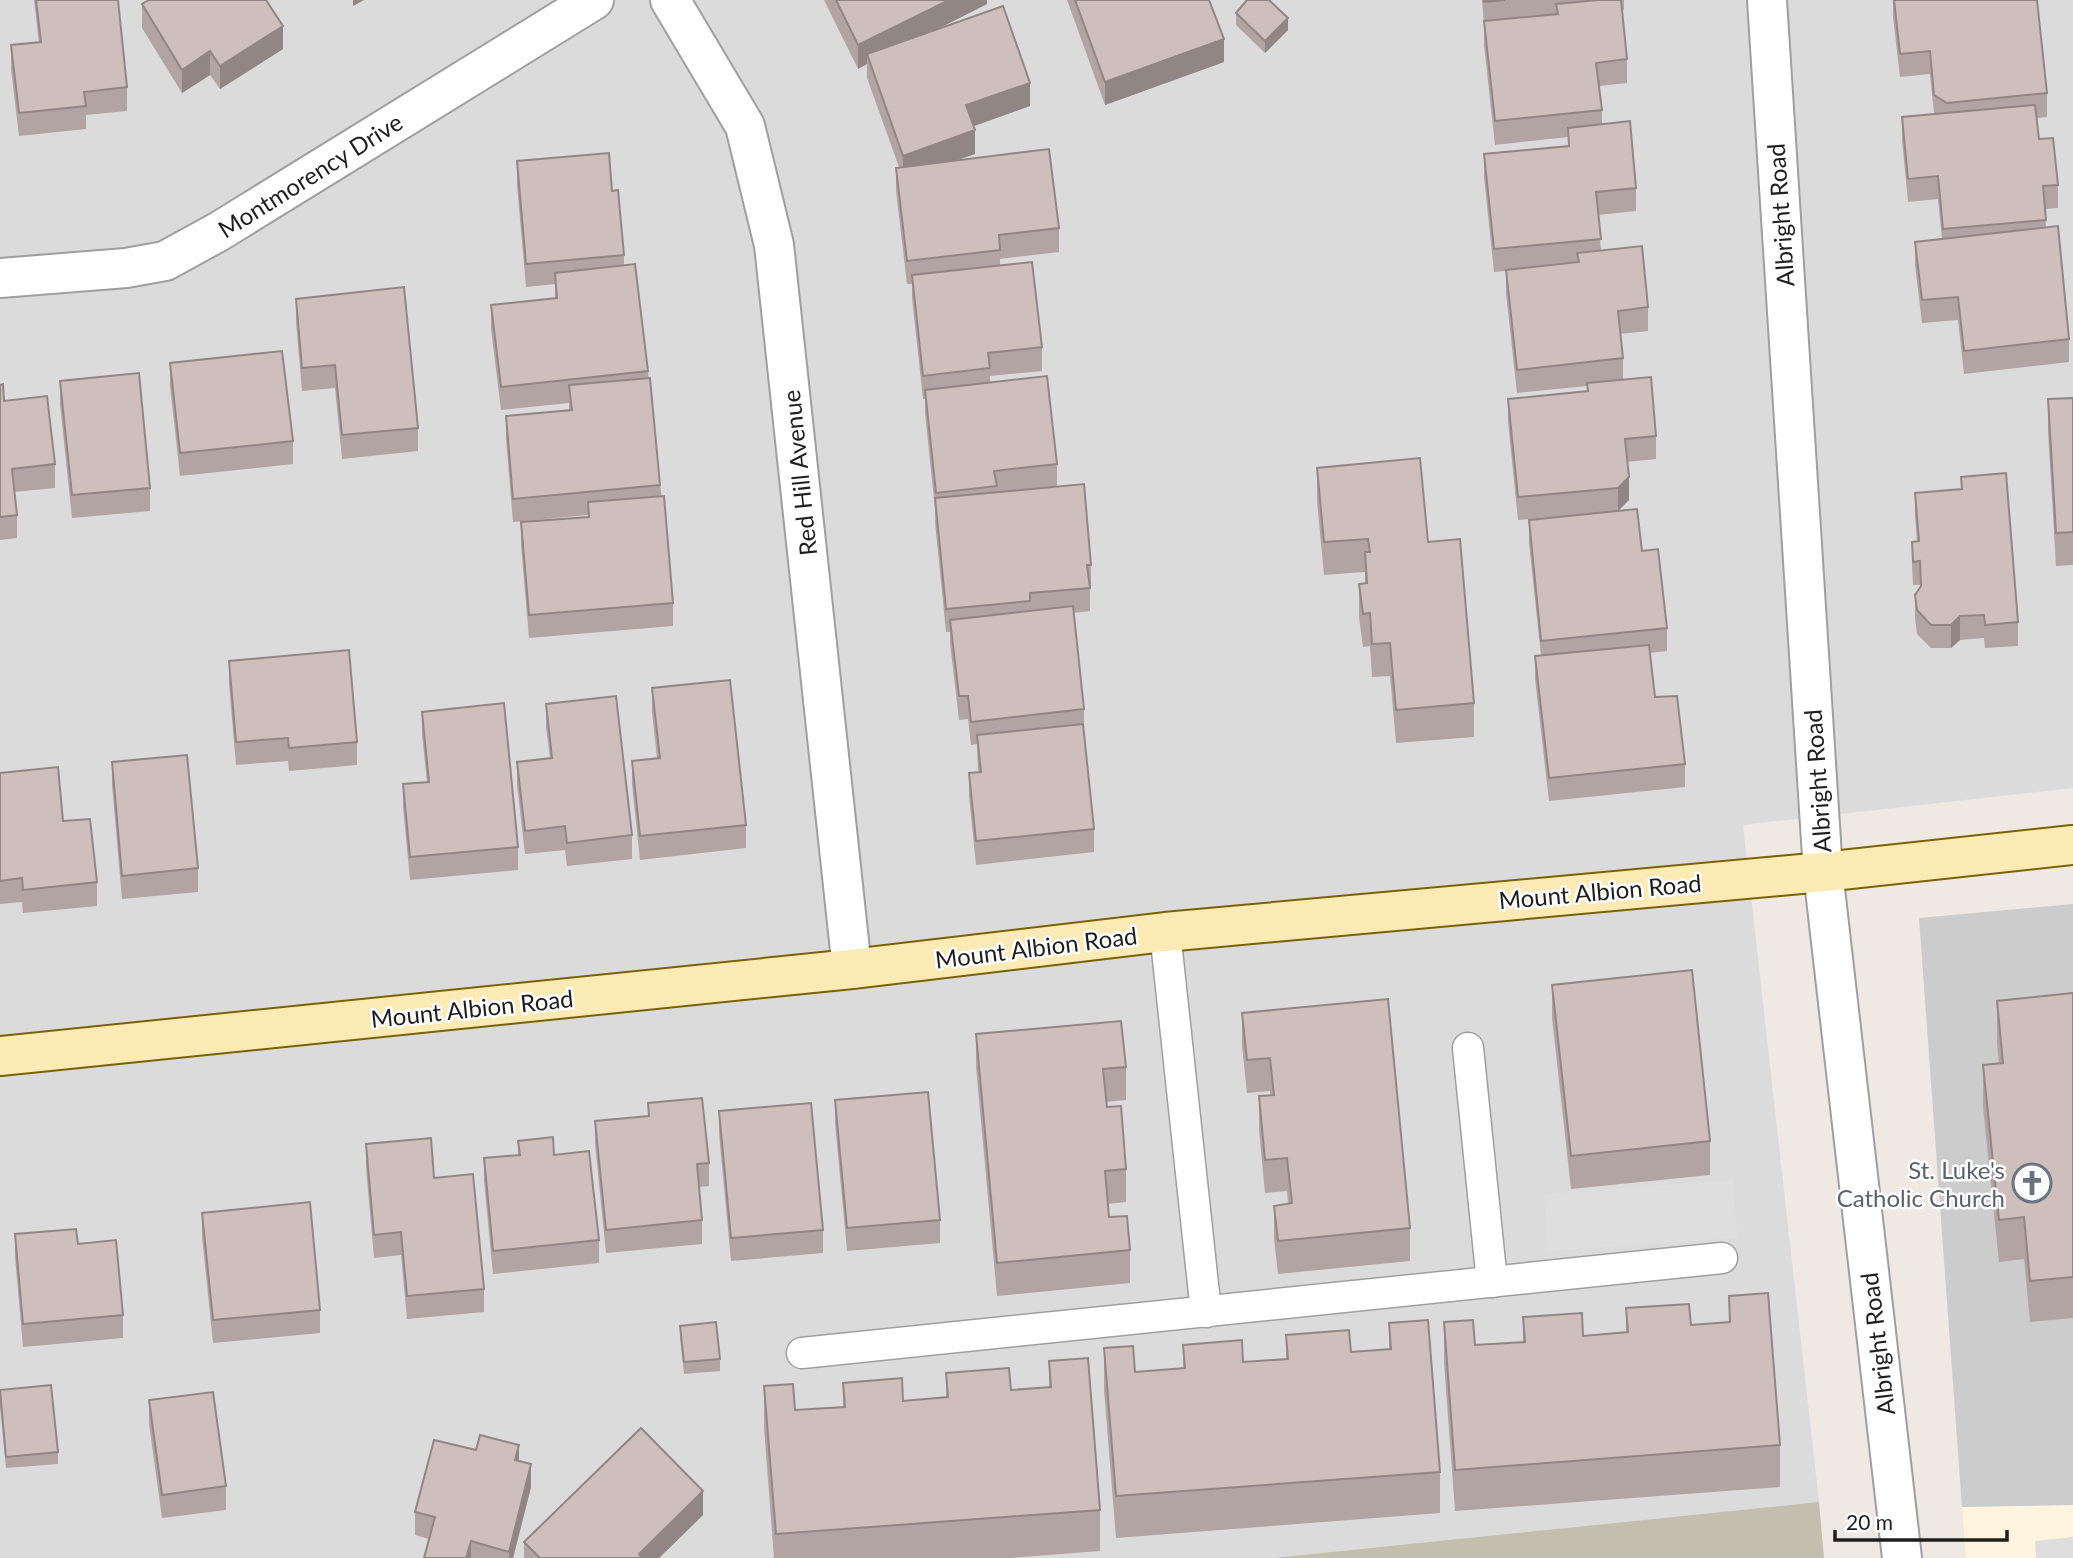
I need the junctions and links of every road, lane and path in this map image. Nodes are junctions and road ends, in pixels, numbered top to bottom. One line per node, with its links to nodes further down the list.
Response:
1 (594, 0): 4 (street, Montmorency Drive)
2 (670, 0): 8 (street, Red Hill Avenue)
3 (1767, 0): 6 (street, Albright Road)
4 (0, 278)
5 (2073, 845): 6 (street, Mount Albion Road)
6 (1823, 872): 7 (street, Mount Albion Road); 15 (street, Albright Road)
7 (1165, 932): 8 (street, Mount Albion Road); 13 (lane)
8 (852, 970): 10 (street, Mount Albion Road)
9 (1468, 1048): 12 (lane)
10 (0, 1056)
11 (1722, 1258): 12 (lane)
12 (1492, 1282): 13 (lane)
13 (1206, 1312): 14 (lane)
14 (802, 1353)
15 (1902, 1558)

